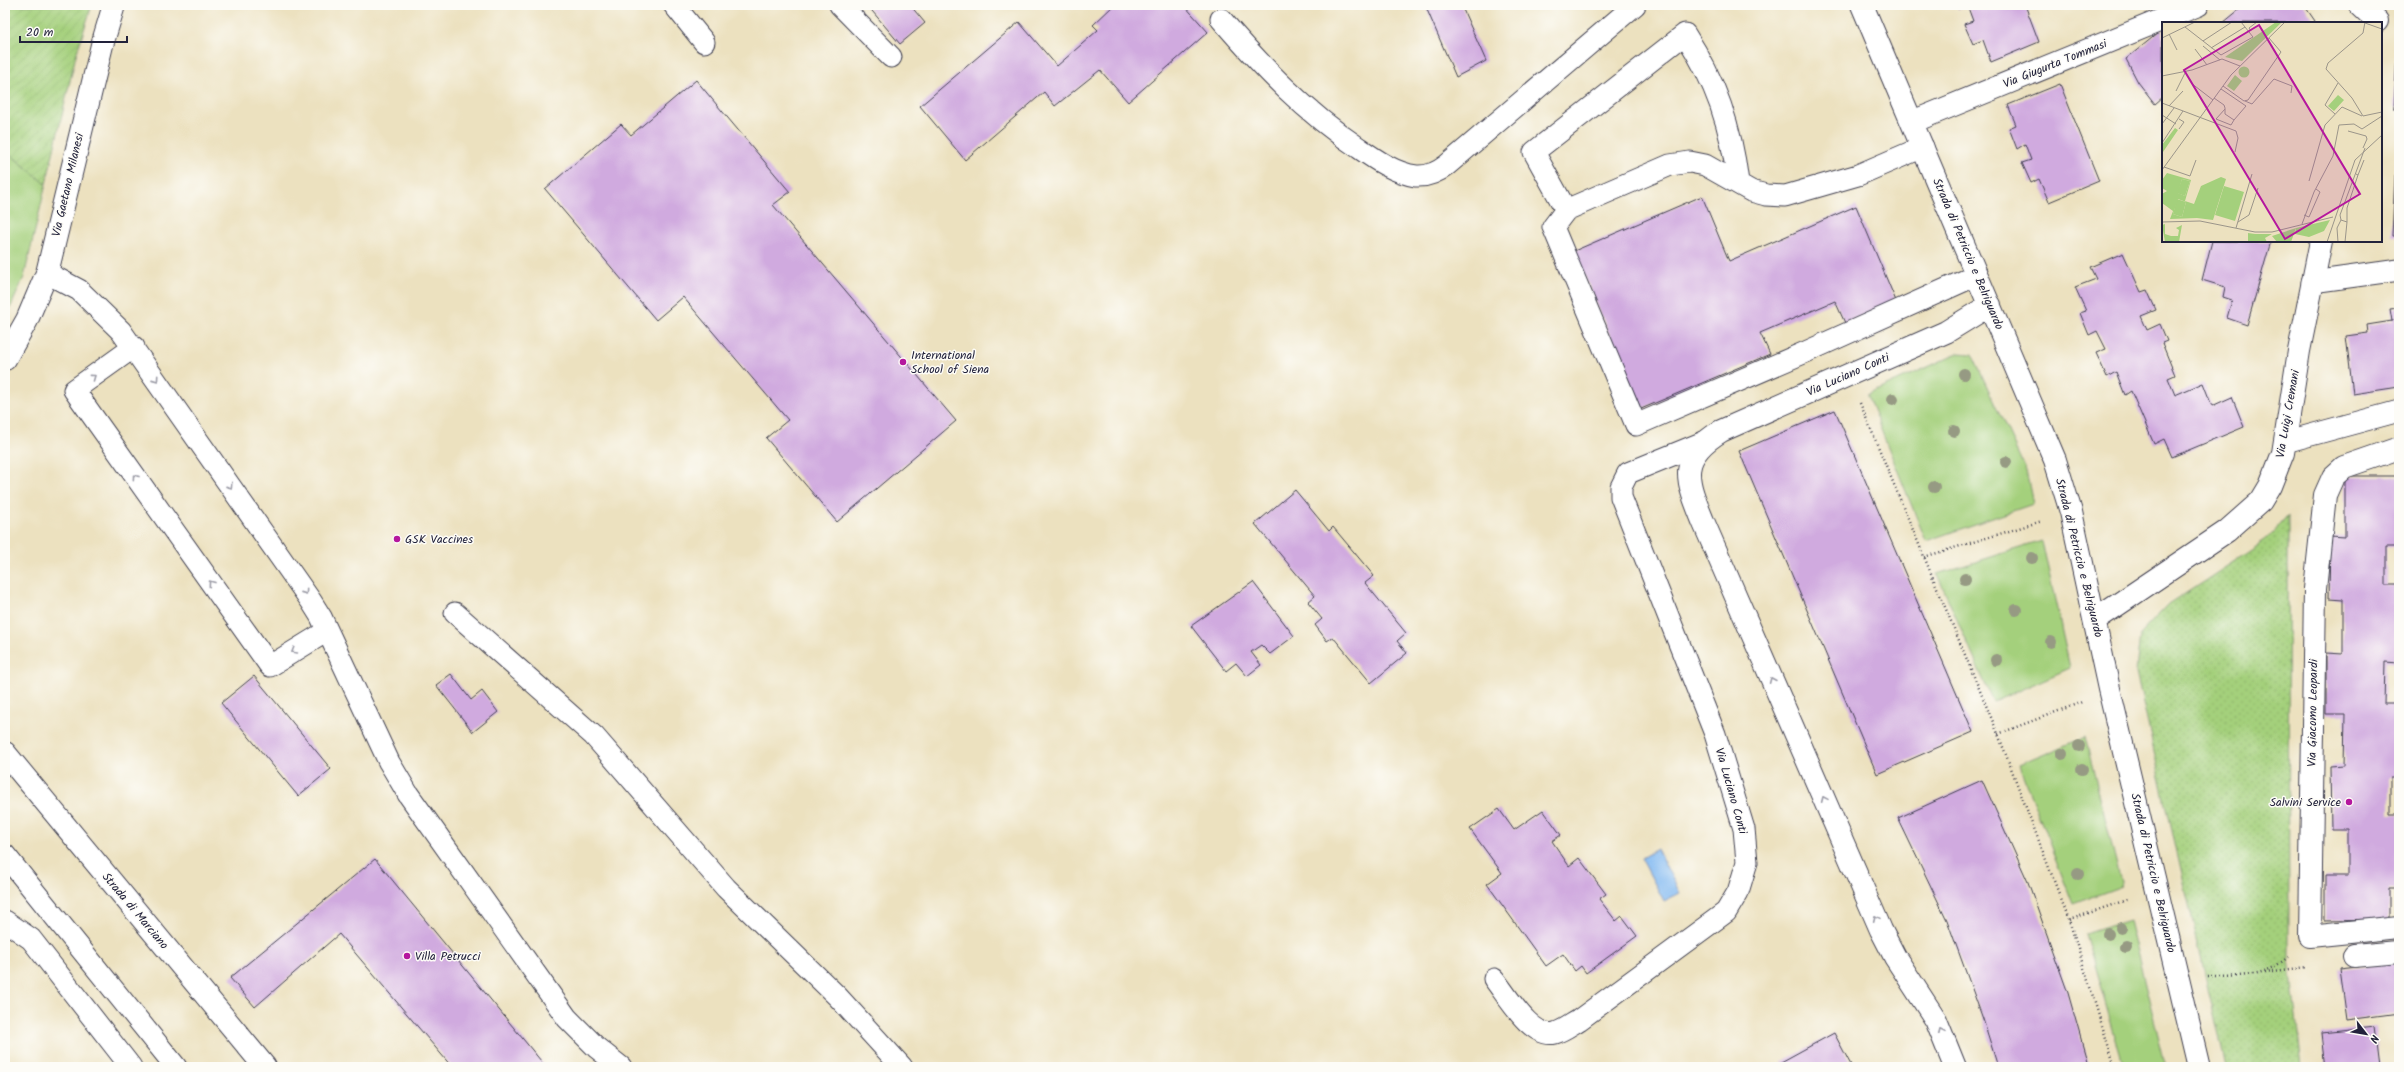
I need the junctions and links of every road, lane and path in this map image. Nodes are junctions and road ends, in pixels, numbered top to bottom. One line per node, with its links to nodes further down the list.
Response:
1 (114, 5): 18 (street, Via Gaetano Milanesi)
2 (674, 5): 10 (lane)
3 (840, 5): 11 (lane)
4 (1635, 5): 9 (lane)
5 (1862, 5): 12 (street, Strada di Petriccio e Belriguardo)
6 (2198, 5): 12 (street, Via Giugurta Tommasi)
7 (2360, 5): 8 (street)
8 (2379, 16)
9 (1221, 19)
10 (704, 42)
11 (890, 58)
12 (1912, 122): 13 (street, Strada di Petriccio e Belriguardo)
13 (1923, 147): 14 (lane); 19 (street, Strada di Petriccio e Belriguardo)
14 (1738, 182): 15 (lane); 15 (lane)
15 (1566, 210): 19 (lane)
16 (2321, 242): 20 (street, Via Luigi Cremani)
17 (2399, 270): 20 (lane)
18 (47, 273): 22 (lane); 23 (street, Via Gaetano Milanesi)
19 (1977, 275): 21 (street, Strada di Petriccio e Belriguardo)
20 (2312, 282): 27 (street, Via Luigi Cremani)
21 (1990, 305): 26 (street, Via Luciano Conti); 32 (street, Strada di Petriccio e Belriguardo)
22 (134, 347): 33 (lane, one-way to 33); 33 (lane, one-way to 22)
23 (5, 359)
24 (1859, 400): 30 (path)
25 (2399, 411): 27 (lane)
26 (1704, 442): 46 (lane, Via Luciano Conti); 52 (street, Via Luciano Conti, one-way to 26)
27 (2285, 442): 32 (street, Via Luigi Cremani)
28 (2399, 448): 42 (street, Via Giacomo Leopardi)
29 (2046, 519): 30 (path)
30 (1924, 557): 35 (path)
31 (454, 613): 51 (lane)
32 (2095, 620): 54 (street, Strada di Petriccio e Belriguardo)
33 (327, 631): 50 (lane)
34 (2086, 700): 35 (path)
35 (1998, 734): 40 (path)
36 (5, 753): 49 (street, Strada di Marciano)
37 (5, 855): 48 (lane)
38 (2131, 899): 40 (path)
39 (5, 920): 47 (lane)
40 (2069, 920): 53 (path)
41 (2399, 926): 42 (street)
42 (2310, 936): 45 (path)
43 (2399, 952): 44 (street)
44 (2354, 956)
45 (2202, 977)
46 (1494, 979)
47 (131, 1067)
48 (176, 1067)
49 (265, 1067)
50 (621, 1067)
51 (902, 1067)
52 (1955, 1067)
53 (2115, 1067)
54 (2199, 1067)

